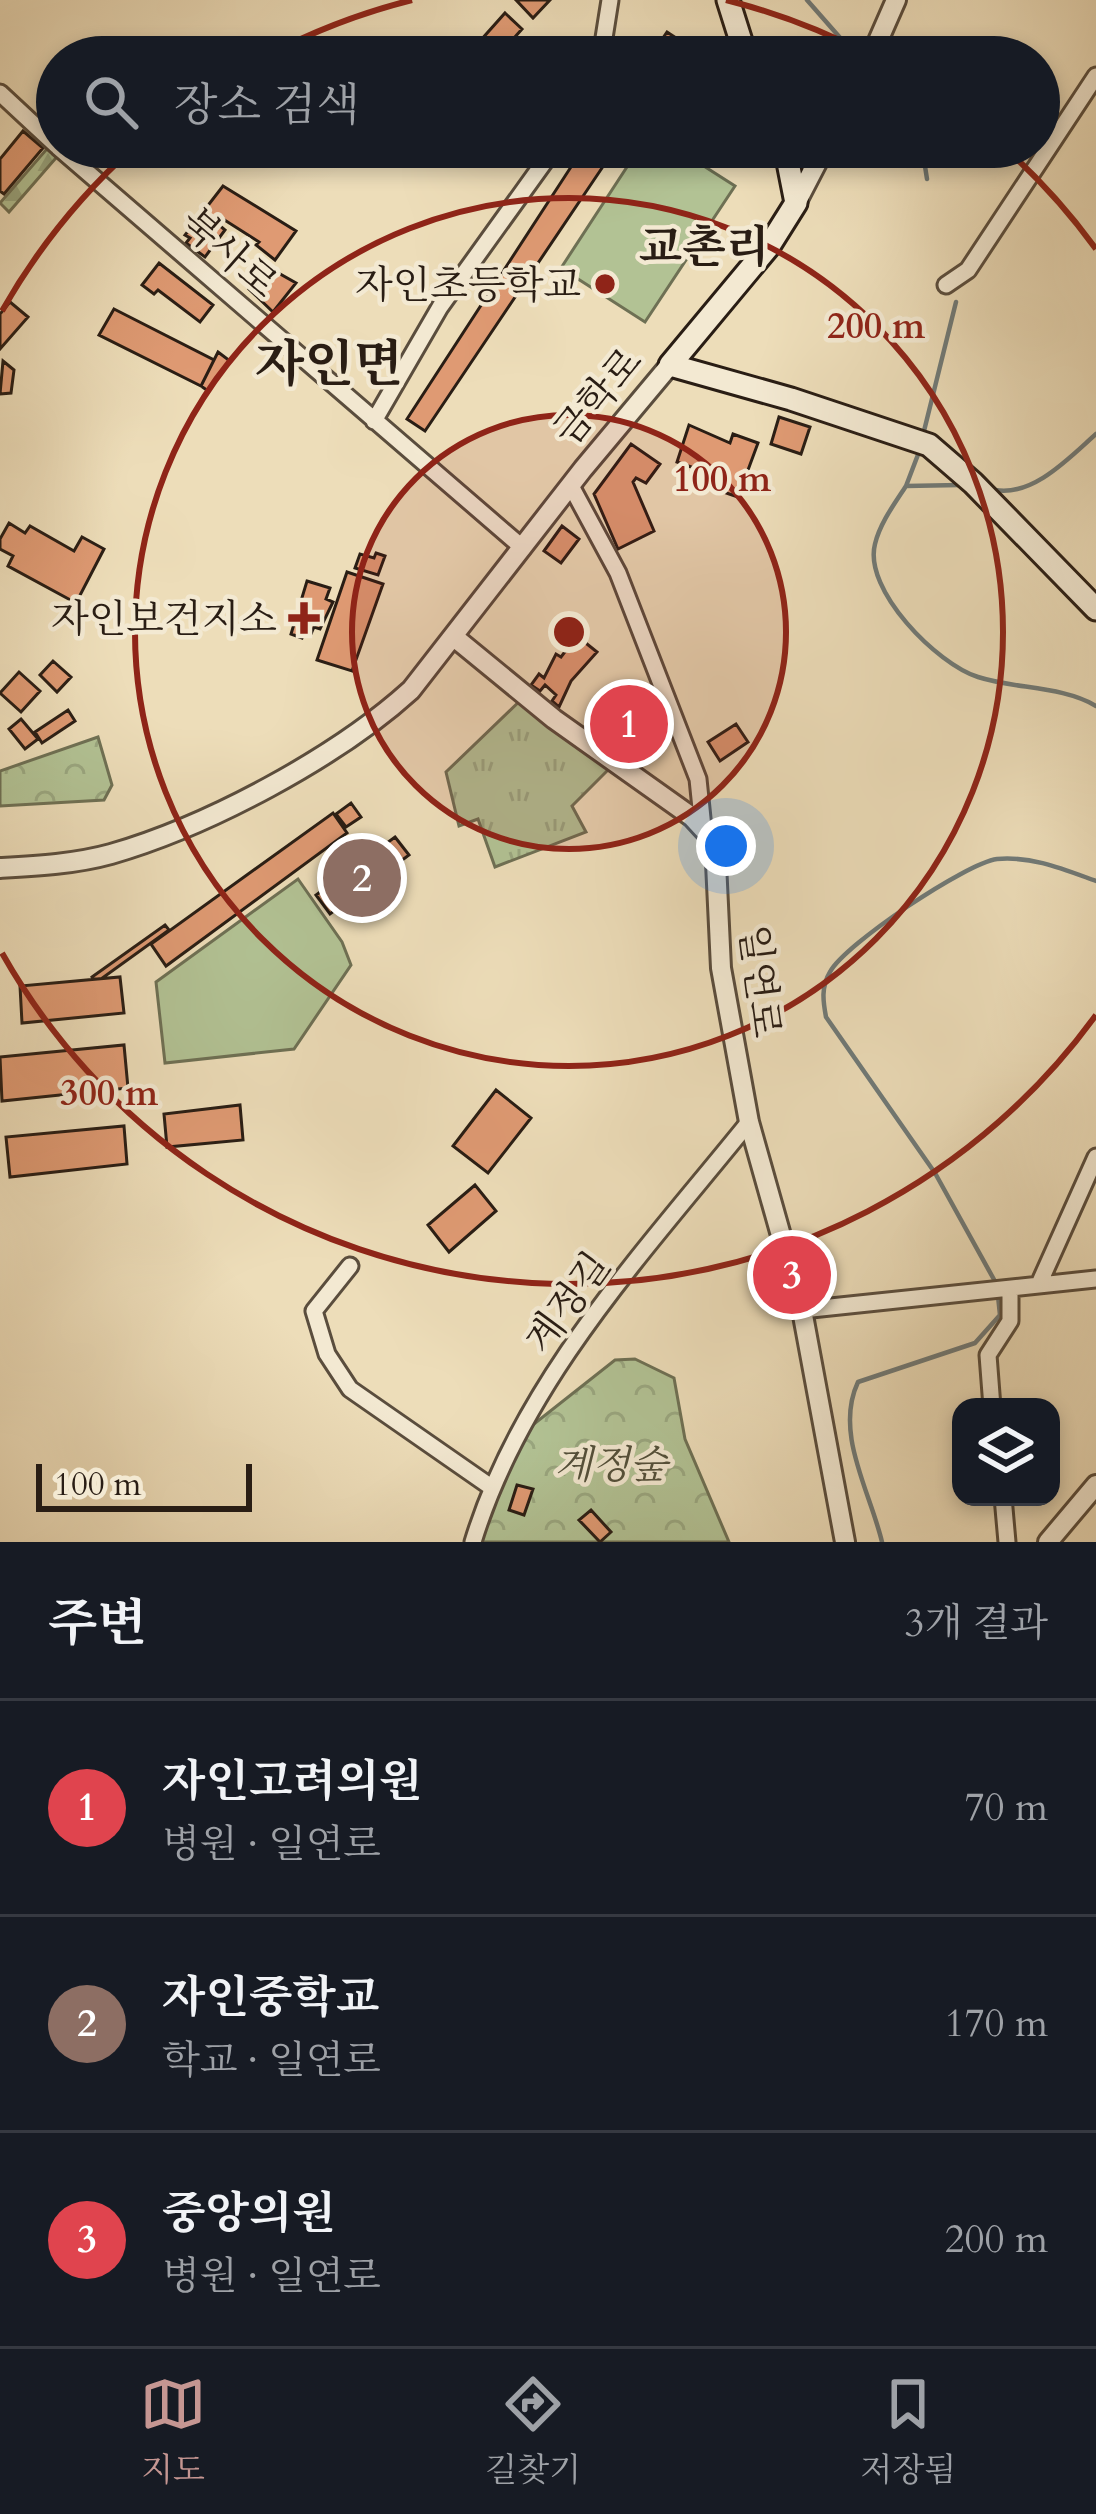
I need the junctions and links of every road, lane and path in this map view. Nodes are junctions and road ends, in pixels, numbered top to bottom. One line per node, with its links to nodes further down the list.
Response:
1 (610, 0): 4 (street)
2 (728, 0): 5 (main road)
3 (896, 0): 6 (street)
4 (604, 36)
5 (739, 36)
6 (881, 36)
7 (1096, 76): 10 (street)
8 (0, 93): 9 (street, 북사로)
9 (36, 127)
10 (1060, 131)
11 (81, 168): 19 (street, 북사로)
12 (541, 168): 19 (street)
13 (789, 168): 16 (main road)
14 (814, 168): 16 (street, 금학로)
15 (1035, 168): 17 (street)
16 (796, 203): 18 (main road, 금학로)
17 (946, 285)
18 (670, 365): 20 (street, 금학로); 22 (main road)
19 (374, 421): 21 (street, 북사로)
20 (571, 486): 21 (street, 금학로); 24 (street)
21 (523, 548): 23 (street, 금학로)
22 (1096, 609)
23 (454, 637): 24 (street); 25 (street)
24 (704, 828): 26 (street, 일연로)
25 (0, 868)
26 (749, 1122): 32 (street, 일연로); 35 (street, 계정길)
27 (1096, 1156): 30 (street)
28 (350, 1266): 35 (street)
29 (1096, 1279): 30 (street)
30 (1039, 1284): 31 (street)
31 (1010, 1289): 32 (street); 33 (street)
32 (802, 1310): 38 (street, 일연로)
33 (991, 1398)
34 (1096, 1485): 40 (street)
35 (491, 1487): 37 (street, 계정길)
36 (1004, 1506): 39 (street)
37 (473, 1542)
38 (845, 1542)
39 (1007, 1542)
40 (1048, 1542)

